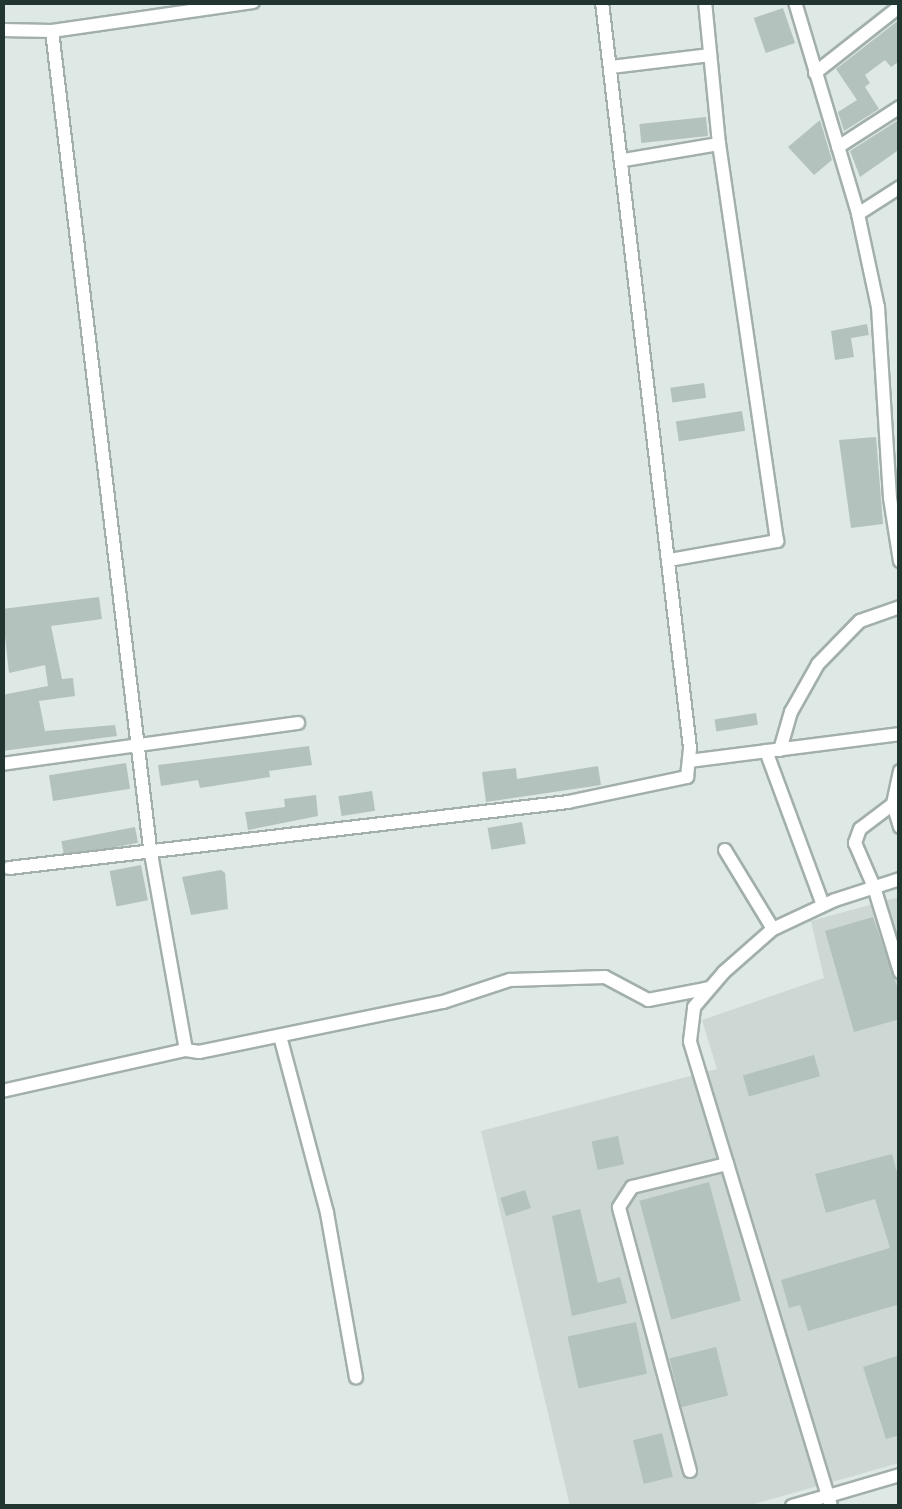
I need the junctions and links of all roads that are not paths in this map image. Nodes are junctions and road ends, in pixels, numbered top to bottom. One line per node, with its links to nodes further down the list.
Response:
1 (253, 2): 7 (street)
2 (602, 2): 9 (street)
3 (705, 2): 8 (street)
4 (795, 2): 10 (street)
5 (900, 6): 10 (street)
6 (2, 30): 7 (street)
7 (52, 30): 22 (street)
8 (710, 55): 9 (street); 12 (street)
9 (611, 67): 14 (street)
10 (815, 73): 13 (street)
11 (900, 107): 13 (street)
12 (719, 144): 14 (street); 17 (street)
13 (838, 147): 16 (street)
14 (624, 160): 17 (street)
15 (900, 187): 16 (street)
16 (858, 214): 18 (street)
17 (669, 560): 24 (street)
18 (900, 561)
19 (900, 607): 23 (street)
20 (298, 723): 22 (street)
21 (900, 734): 23 (street)
22 (138, 746): 25 (street); 29 (street)
23 (773, 751): 24 (street); 34 (street)
24 (690, 761): 29 (street)
25 (2, 764)
26 (900, 771): 27 (street)
27 (894, 804): 28 (street); 33 (street)
28 (900, 827)
29 (150, 848): 31 (street); 39 (street)
30 (725, 850): 35 (street)
31 (9, 868)
32 (900, 879): 33 (street)
33 (874, 887): 34 (street); 36 (street)
34 (822, 905): 35 (street)
35 (773, 929): 37 (street)
36 (900, 972)
37 (710, 988): 38 (street); 41 (street)
38 (280, 1036): 39 (street); 42 (street)
39 (186, 1050): 40 (street)
40 (2, 1091)
41 (728, 1164): 43 (street); 45 (street)
42 (356, 1377)
43 (690, 1471)
44 (900, 1475): 45 (street)
45 (829, 1501): 46 (street)
46 (792, 1506)

